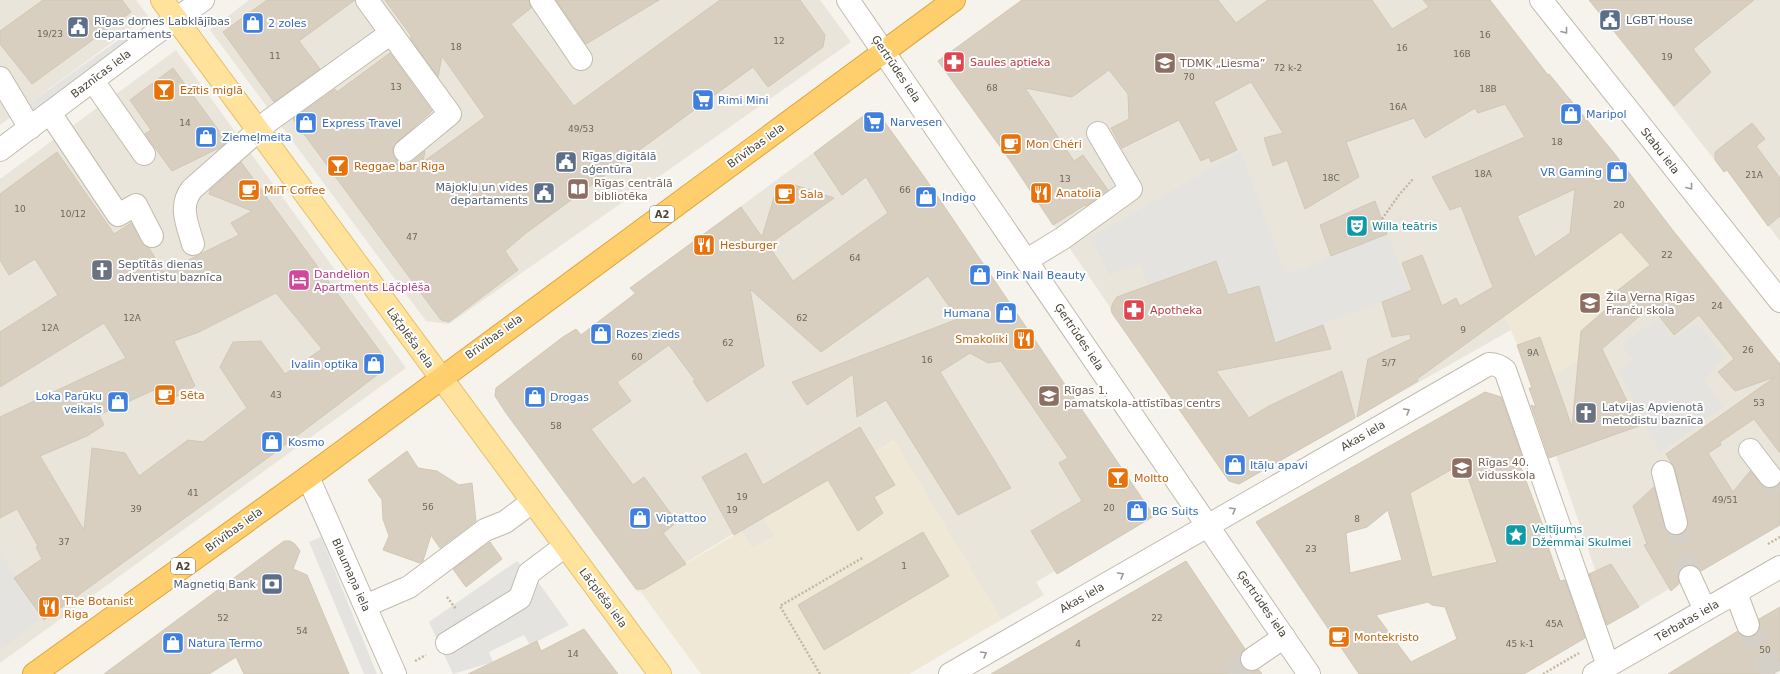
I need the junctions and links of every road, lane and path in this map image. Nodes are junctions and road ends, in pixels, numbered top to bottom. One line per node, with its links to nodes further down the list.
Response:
1 (162, 0): 8 (main road, Lāčplēša iela)
2 (203, 0): 8 (street, Baznīcas iela)
3 (367, 0): 9 (street)
4 (541, 0): 11 (street)
5 (848, 0): 10 (street, Ģertrūdes iela)
6 (954, 0): 10 (highway, Brīvības iela / A2)
7 (1541, 0): 26 (street, Stabu iela, one-way to 26)
8 (176, 20): 13 (street, Baznīcas iela); 16 (main road, Lāčplēša iela)
9 (391, 33): 16 (street); 19 (street)
10 (884, 51): 25 (street, Ģertrūdes iela); 27 (highway, Brīvības iela / A2)
11 (581, 58)
12 (0, 78): 15 (street)
13 (93, 81): 14 (street, Baznīcas iela); 20 (street)
14 (50, 113): 15 (street, Baznīcas iela); 23 (street)
15 (30, 128): 18 (street, Baznīcas iela)
16 (258, 130): 24 (street); 27 (main road, Lāčplēša iela)
17 (1098, 133): 25 (street)
18 (0, 150)
19 (405, 151)
20 (144, 154)
21 (1414, 179): 22 (path)
22 (1382, 219)
23 (152, 236)
24 (192, 244)
25 (1026, 260): 34 (street, Ģertrūdes iela)
26 (1780, 301)
27 (440, 378): 31 (highway, Brīvības iela / A2); 32 (main road, Lāčplēša iela)
28 (1750, 450): 30 (street)
29 (1663, 472): 33 (street)
30 (1770, 476)
31 (308, 477): 41 (street, Blaumaņa iela); 49 (highway, Brīvības iela / A2)
32 (532, 502): 35 (main road, Lāčplēša iela); 41 (street)
33 (1676, 523)
34 (1207, 525): 45 (street, Ģertrūdes iela); 48 (street, Akas iela, one-way to 48); 53 (street, Akas iela, one-way to 34)
35 (565, 546): 46 (street); 51 (main road, Lāčplēša iela)
36 (864, 557): 52 (path)
37 (1780, 568): 39 (street, Tērbatas iela)
38 (1690, 576): 43 (street)
39 (1736, 592): 43 (street, Tērbatas iela); 44 (street)
40 (447, 597): 42 (path)
41 (365, 606): 50 (street, Blaumaņa iela)
42 (454, 606)
43 (1705, 610): 48 (street, Tērbatas iela)
44 (1748, 625)
45 (1284, 637): 47 (street); 54 (street, Ģertrūdes iela)
46 (447, 643)
47 (1252, 659)
48 (1601, 670)
49 (34, 674)
50 (395, 674)
51 (660, 674)
52 (820, 674)
53 (950, 674)
54 (1309, 674)

